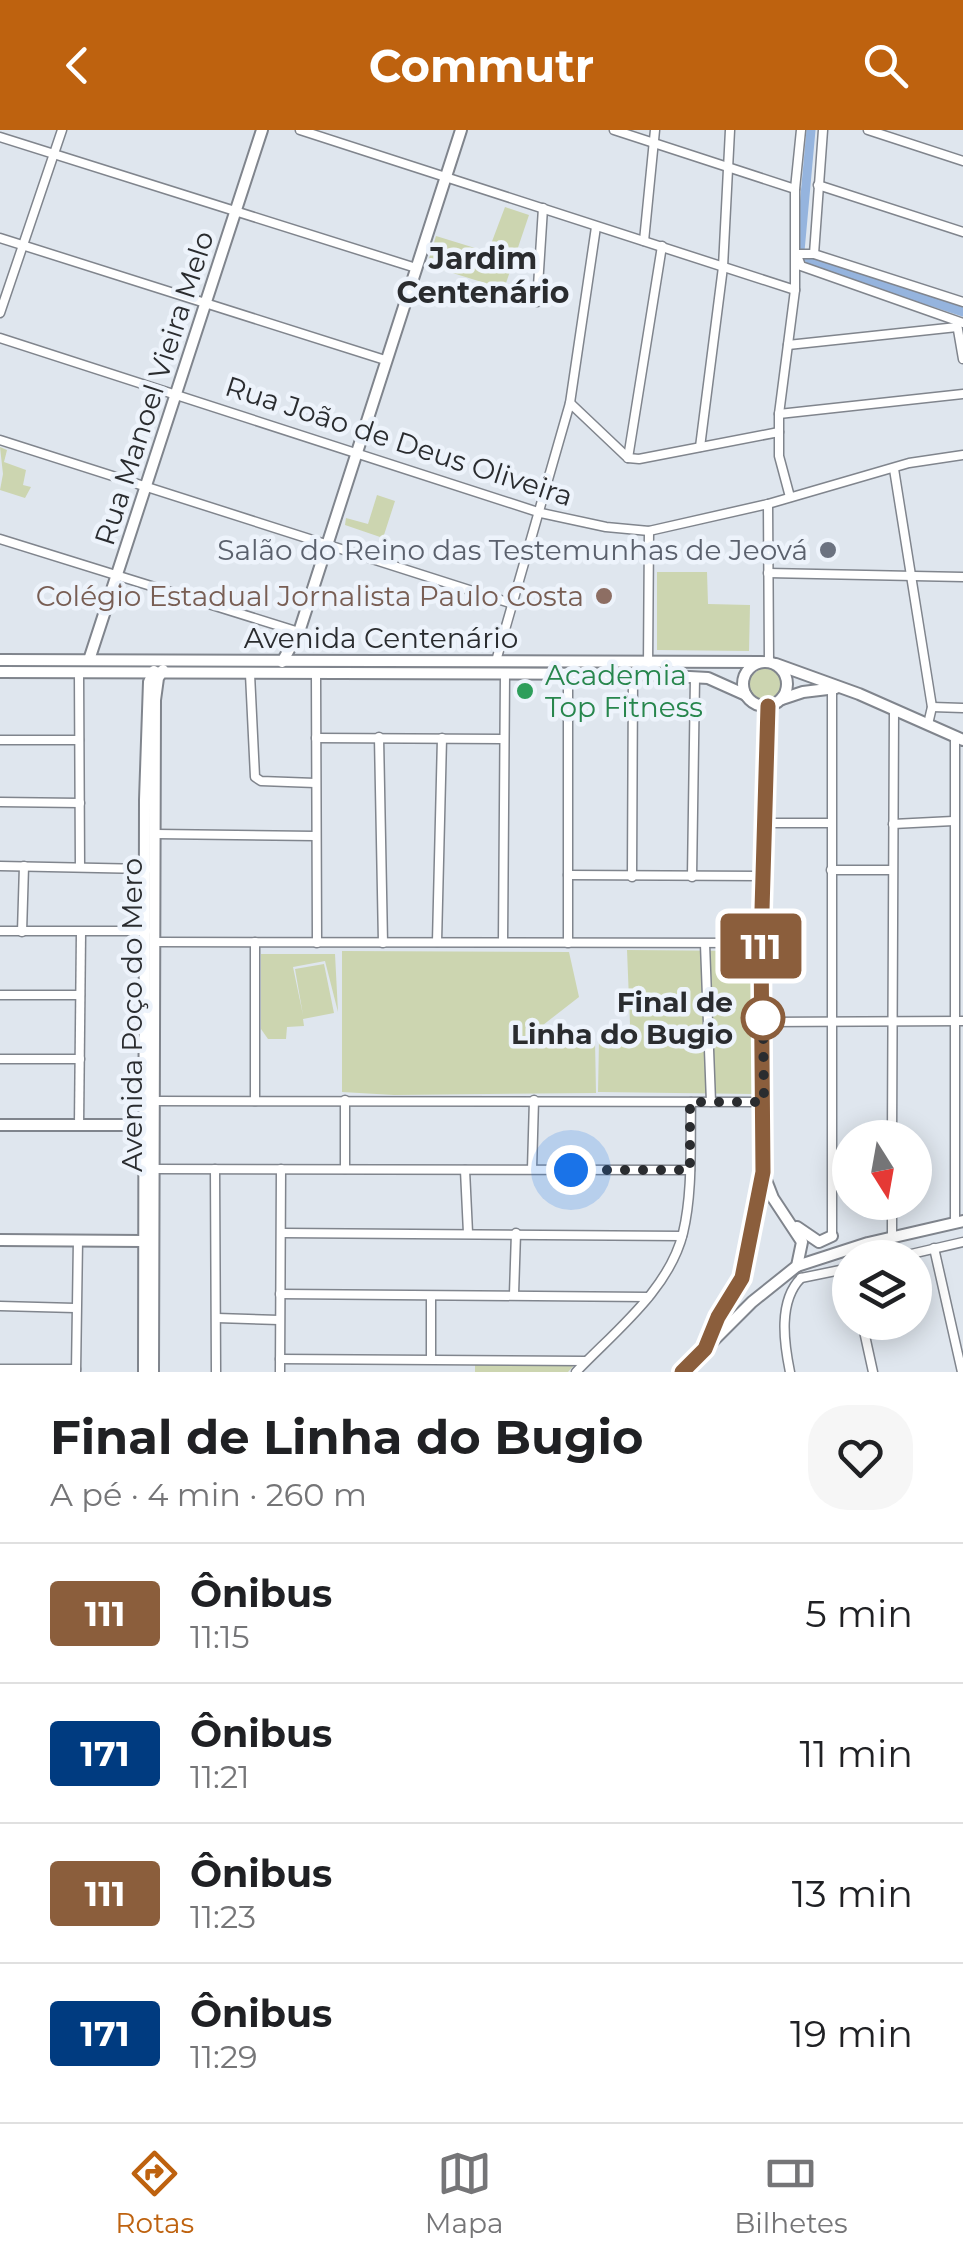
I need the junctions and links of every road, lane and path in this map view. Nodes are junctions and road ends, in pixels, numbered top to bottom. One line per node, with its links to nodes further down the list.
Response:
1 (62, 130): 13 (street)
2 (262, 130): 20 (main road, Rua Manoel Vieira Melo)
3 (300, 130): 16 (street)
4 (461, 130): 16 (main road)
5 (614, 130): 12 (street)
6 (655, 130): 12 (street)
7 (730, 130): 15 (street)
8 (801, 130): 18 (street)
9 (822, 130): 17 (street)
10 (868, 130): 14 (street)
11 (0, 137): 13 (street)
12 (654, 143): 15 (street); 24 (street)
13 (54, 154): 20 (street); 25 (street)
14 (963, 161)
15 (727, 167): 18 (street); 29 (street)
16 (446, 177): 19 (street); 30 (main road)
17 (818, 184): 22 (street); 28 (street)
18 (795, 189): 27 (street)
19 (543, 208): 21 (street); 33 (street)
20 (235, 211): 30 (street); 32 (main road, Rua Manoel Vieira Melo)
21 (596, 227): 24 (street); 43 (street)
22 (963, 232)
23 (0, 238): 25 (street)
24 (644, 240): 26 (street)
25 (21, 245): 32 (street); 35 (street)
26 (662, 246): 29 (street); 50 (street)
27 (796, 254): 28 (street); 31 (street); 36 (street)
28 (814, 254): 34 (street)
29 (723, 266): 31 (street); 47 (street)
30 (416, 268): 40 (main road)
31 (795, 290): 38 (street)
32 (204, 302): 40 (street); 41 (main road, Rua Manoel Vieira Melo)
33 (537, 302)
34 (963, 302)
35 (0, 312)
36 (959, 324): 38 (street); 39 (street)
37 (0, 338): 41 (street, Rua João de Deus Oliveira)
38 (788, 346): 44 (street)
39 (963, 359)
40 (385, 360): 48 (main road)
41 (176, 393): 48 (street, Rua João de Deus Oliveira); 52 (main road, Rua Manoel Vieira Melo)
42 (963, 394): 44 (street)
43 (570, 402): 50 (street); 55 (street)
44 (779, 414): 45 (street)
45 (779, 432): 47 (street); 53 (street)
46 (0, 440): 52 (street)
47 (700, 446): 50 (street)
48 (358, 452): 55 (street, Rua João de Deus Oliveira); 58 (main road)
49 (963, 455): 51 (street, Rua João de Deus Oliveira)
50 (628, 458)
51 (894, 469): 53 (street, Rua João de Deus Oliveira); 62 (street)
52 (145, 485): 58 (street); 60 (main road, Rua Manoel Vieira Melo)
53 (790, 498): 54 (street, Rua João de Deus Oliveira)
54 (768, 504): 56 (street, Rua João de Deus Oliveira); 59 (street)
55 (541, 513): 56 (street, Rua João de Deus Oliveira); 63 (street)
56 (649, 531): 65 (street)
57 (0, 539): 60 (street)
58 (329, 544): 63 (street); 64 (main road)
59 (768, 573): 62 (street); 71 (street)
60 (116, 577): 64 (street); 67 (main road, Rua Manoel Vieira Melo)
61 (963, 577): 62 (street)
62 (912, 578): 87 (street)
63 (514, 604): 69 (street)
64 (300, 632): 68 (main road)
65 (648, 659): 70 (main road, Avenida Centenário); 71 (main road, Avenida Centenário); 81 (street)
66 (0, 660): 67 (main road, Avenida Centenário)
67 (88, 660): 72 (main road, Avenida Centenário)
68 (285, 660): 69 (main road, Avenida Centenário); 72 (main road, Avenida Centenário); 75 (main road)
69 (496, 660): 70 (main road, Avenida Centenário)
70 (560, 660): 80 (main road)
71 (768, 663): 83 (main road, Avenida Centenário); 84 (main road); 85 (main road)
72 (161, 667): 74 (main road, Avenida Centenário); 76 (main road, Avenida Centenário); 105 (main road, Avenida Poço do Mero); 110 (main road, Avenida Poço do Mero)
73 (0, 672): 74 (main road, Avenida Centenário)
74 (80, 673): 97 (street)
75 (271, 673): 76 (main road, Avenida Centenário); 77 (main road, Avenida Centenário)
76 (250, 674): 98 (street)
77 (316, 674): 78 (main road, Avenida Centenário); 92 (street)
78 (505, 674): 80 (main road, Avenida Centenário); 94 (street)
79 (633, 674): 80 (main road, Avenida Centenário); 81 (main road, Avenida Centenário); 116 (street)
80 (564, 675): 114 (street)
81 (647, 675): 82 (main road, Avenida Centenário)
82 (695, 676): 84 (main road, Avenida Centenário); 117 (street)
83 (835, 687): 85 (main road); 89 (main road, Avenida Centenário); 103 (street)
84 (746, 696): 86 (main road)
85 (782, 699): 86 (main road)
86 (768, 706): 102 (main road)
87 (932, 707): 88 (street); 90 (street)
88 (963, 708)
89 (894, 710): 90 (main road, Avenida Centenário); 104 (street)
90 (928, 724): 95 (main road, Avenida Centenário)
91 (379, 737): 92 (street); 93 (street); 128 (street)
92 (316, 738): 98 (street)
93 (442, 738): 94 (street); 126 (street)
94 (503, 738): 123 (street)
95 (959, 738): 101 (street)
96 (0, 740): 97 (street)
97 (79, 740): 100 (street)
98 (315, 783): 106 (street)
99 (0, 802): 100 (street)
100 (80, 802): 109 (street)
101 (954, 821): 104 (street); 113 (street)
102 (764, 823): 103 (street); 115 (main road)
103 (831, 823): 111 (street)
104 (893, 824): 112 (street)
105 (156, 834): 106 (street); 110 (main road, Avenida Poço do Mero)
106 (315, 836): 127 (street)
107 (0, 866): 108 (street)
108 (24, 866): 109 (street); 121 (street)
109 (80, 867): 110 (street)
110 (152, 870): 118 (main road, Avenida Poço do Mero)
111 (831, 870): 112 (street); 134 (street)
112 (892, 870): 135 (street)
113 (958, 870): 136 (street)
114 (568, 875): 116 (street); 129 (street)
115 (762, 876): 117 (street); 131 (main road)
116 (632, 877): 117 (street)
117 (692, 877)
118 (151, 892): 119 (main road, Avenida Poço do Mero); 124 (main road, Avenida Poço do Mero)
119 (146, 931): 122 (street); 151 (main road, Avenida Poço do Mero)
120 (0, 932): 121 (street)
121 (22, 932): 122 (street)
122 (81, 932): 133 (street)
123 (502, 941): 126 (street); 129 (street)
124 (157, 942): 125 (street); 143 (main road, Avenida Poço do Mero)
125 (255, 942): 127 (street); 144 (street)
126 (437, 942): 128 (street)
127 (317, 943): 128 (street)
128 (383, 943)
129 (568, 943): 130 (street)
130 (705, 944): 131 (street); 146 (street)
131 (761, 944): 138 (main road)
132 (0, 995): 133 (street)
133 (80, 996): 140 (street)
134 (830, 1021): 135 (street); 138 (street); 167 (street)
135 (892, 1021): 136 (street); 148 (street)
136 (952, 1021): 137 (street); 161 (street)
137 (963, 1021)
138 (763, 1022): 147 (main road)
139 (0, 1059): 140 (street)
140 (80, 1059): 150 (street)
141 (345, 1100): 142 (street); 144 (street); 155 (street)
142 (534, 1100): 145 (street); 156 (street)
143 (154, 1101): 144 (street); 151 (main road, Avenida Poço do Mero)
144 (255, 1101)
145 (690, 1102): 146 (street); 158 (street)
146 (711, 1102): 147 (street)
147 (764, 1102): 159 (main road)
148 (892, 1120)
149 (0, 1125): 150 (main road)
150 (80, 1125): 151 (main road)
151 (150, 1125): 152 (main road, Avenida Poço do Mero); 172 (main road, Avenida Poço do Mero)
152 (153, 1169): 153 (street); 197 (main road, Avenida Poço do Mero)
153 (216, 1169): 154 (street); 184 (street)
154 (281, 1169): 155 (street); 164 (street)
155 (346, 1169): 157 (street)
156 (532, 1169): 157 (street); 158 (street)
157 (466, 1170): 165 (street)
158 (690, 1170): 166 (street)
159 (763, 1172): 162 (main road); 187 (main road)
160 (892, 1220): 168 (street)
161 (959, 1222): 168 (main road)
162 (792, 1224): 167 (main road); 177 (main road)
163 (516, 1232): 165 (street); 166 (street); 179 (street)
164 (282, 1233): 165 (street); 178 (street)
165 (468, 1233)
166 (682, 1236): 181 (street)
167 (832, 1236)
168 (892, 1238): 171 (main road)
169 (0, 1240): 170 (main road)
170 (78, 1240): 172 (main road); 183 (street)
171 (884, 1240)
172 (143, 1241): 196 (main road, Avenida Poço do Mero)
173 (963, 1242): 174 (street)
174 (934, 1248): 207 (street)
175 (832, 1257): 177 (main road)
176 (832, 1270): 177 (street)
177 (799, 1272): 187 (main road); 205 (street)
178 (280, 1294): 180 (street); 185 (street)
179 (514, 1294): 180 (street); 181 (street)
180 (431, 1296): 191 (street)
181 (648, 1297): 193 (street)
182 (0, 1306): 183 (street)
183 (76, 1308): 195 (street)
184 (218, 1318): 185 (street); 198 (street)
185 (279, 1320): 189 (street)
186 (866, 1340): 206 (street)
187 (705, 1349): 204 (main road)
188 (344, 1358): 189 (street); 190 (street); 200 (street)
189 (280, 1359): 199 (street)
190 (405, 1359): 191 (street); 201 (street)
191 (432, 1359): 192 (street)
192 (471, 1359): 193 (street); 202 (street)
193 (586, 1361): 203 (street)
194 (0, 1369): 195 (street)
195 (76, 1371)
196 (144, 1372)
197 (153, 1372)
198 (216, 1372)
199 (280, 1372)
200 (344, 1372)
201 (405, 1372)
202 (470, 1372)
203 (576, 1372)
204 (682, 1372)
205 (790, 1372)
206 (873, 1372)
207 (962, 1372)

